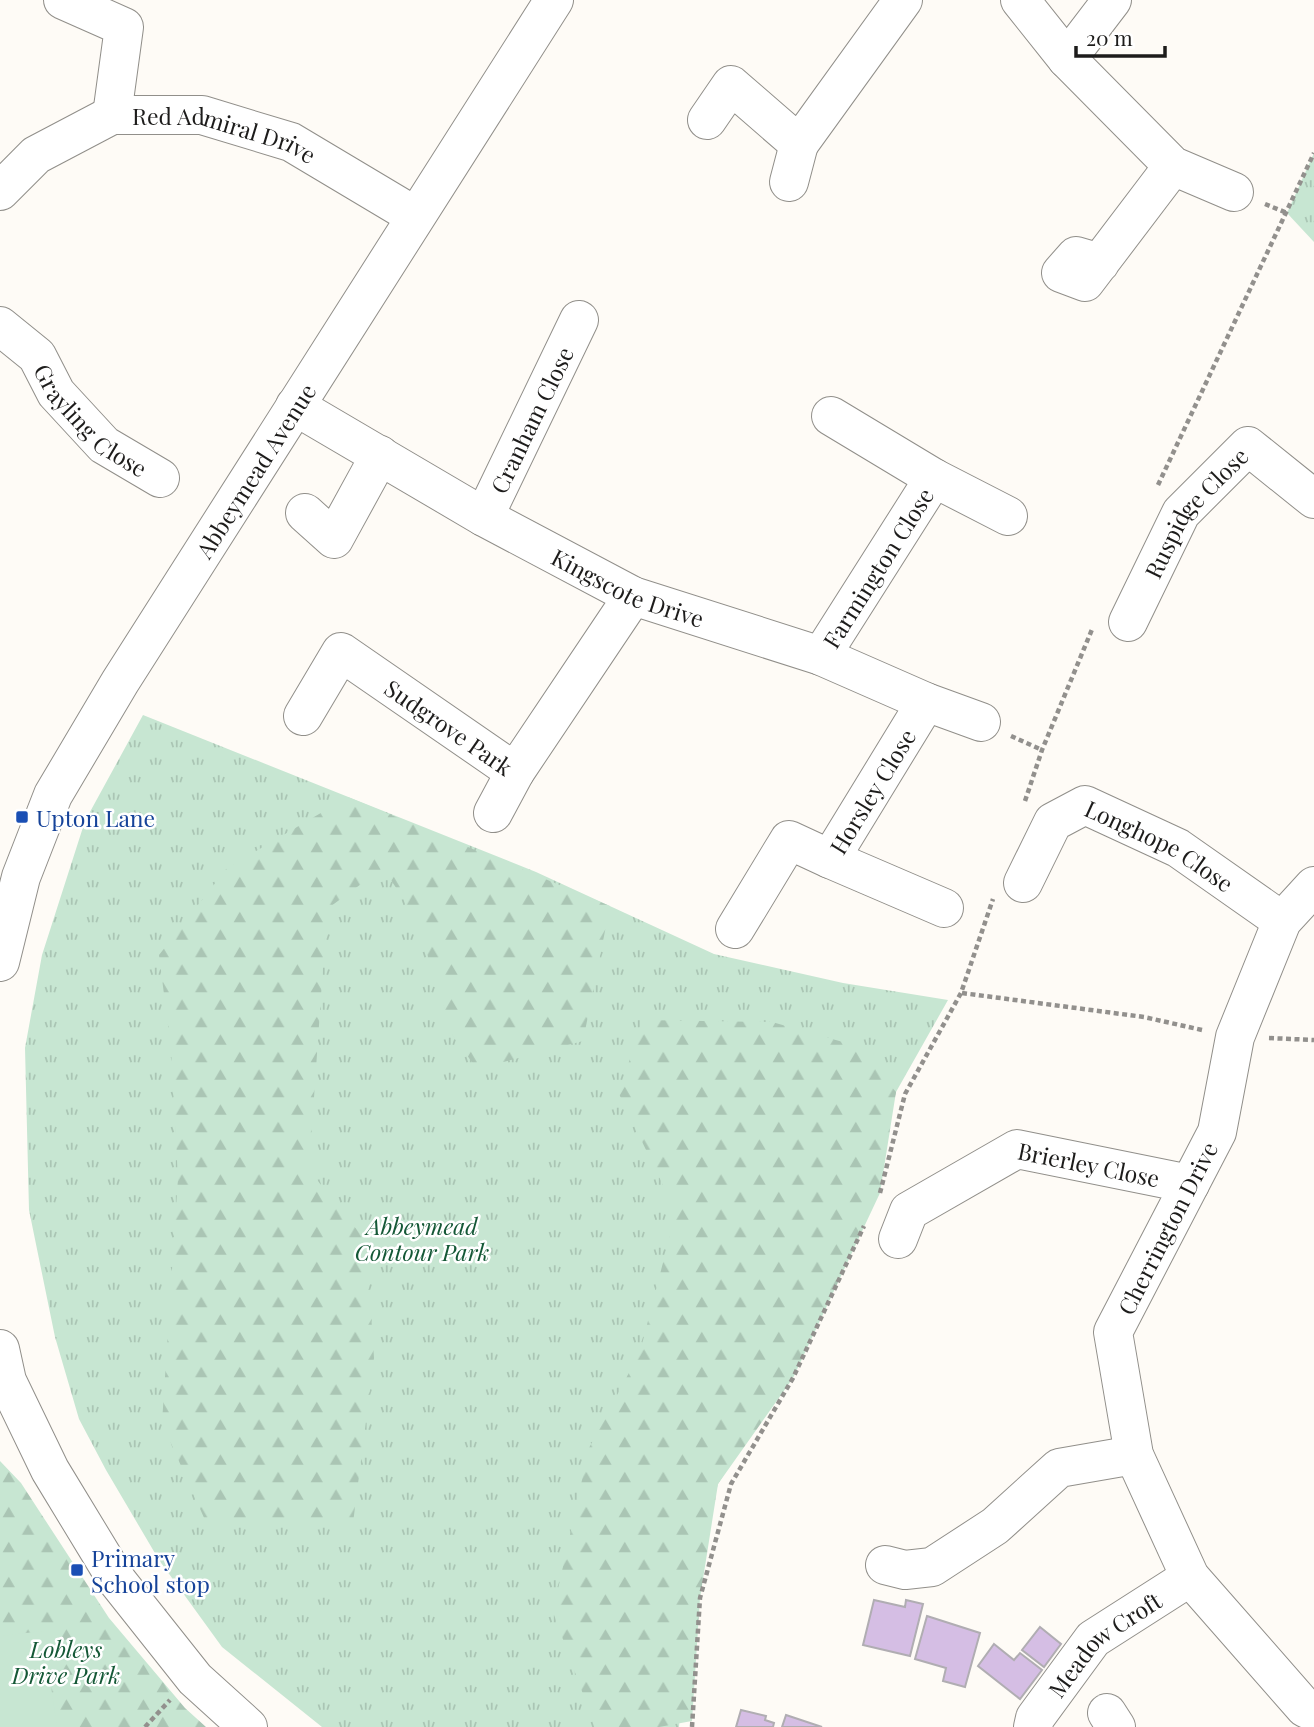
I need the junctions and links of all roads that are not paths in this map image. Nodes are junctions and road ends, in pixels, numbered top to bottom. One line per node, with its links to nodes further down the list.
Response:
1 (63, 0): 7 (street)
2 (554, 0): 14 (street, Abbeymead Avenue)
3 (904, 0): 9 (street)
4 (1020, 0): 6 (street)
5 (1112, 0): 6 (street)
6 (1067, 59): 10 (street)
7 (112, 115): 12 (street, Red Admiral Drive); 14 (street, Red Admiral Drive)
8 (708, 120): 9 (street)
9 (799, 144): 11 (street)
10 (1173, 166): 13 (street); 15 (street)
11 (789, 182)
12 (0, 191)
13 (1234, 192)
14 (415, 216): 18 (street, Abbeymead Avenue)
15 (1061, 273)
16 (579, 320): 26 (street, Cranham Close)
17 (0, 326): 21 (street, Grayling Close)
18 (295, 406): 20 (street, Kingscote Drive); 41 (street, Abbeymead Avenue)
19 (831, 416): 22 (street)
20 (380, 455): 24 (street); 26 (street, Kingscote Drive)
21 (160, 478)
22 (934, 478): 25 (street, Farmington Close); 29 (street, Farmington Close)
23 (1314, 499): 28 (street, Ruspidge Close)
24 (305, 513)
25 (1008, 516)
26 (484, 517): 27 (street, Kingscote Drive)
27 (633, 596): 29 (street, Kingscote Drive); 33 (street, Sudgrove Park)
28 (1112, 622)
29 (821, 656): 30 (street, Kingscote Drive)
30 (926, 702): 32 (street, Kingscote Drive); 35 (street, Horsley Close)
31 (303, 716): 33 (street, Sudgrove Park)
32 (981, 722)
33 (515, 772): 34 (street)
34 (493, 813)
35 (830, 859): 38 (street); 40 (street, Horsley Close)
36 (1009, 887): 39 (street, Longhope Close)
37 (1314, 887): 39 (street, Cherrington Drive)
38 (944, 908)
39 (1282, 921): 42 (street, Cherrington Drive)
40 (735, 929)
41 (0, 962)
42 (1190, 1184): 43 (street, Brierley Close); 45 (street, Cherrington Drive)
43 (883, 1228)
44 (2, 1371): 49 (street)
45 (1134, 1455): 46 (street); 47 (street, Cherrington Drive)
46 (885, 1565)
47 (1190, 1577): 48 (street, Cherrington Drive); 50 (street, Meadow Croft)
48 (1303, 1716)
49 (248, 1727)
50 (1032, 1727)

